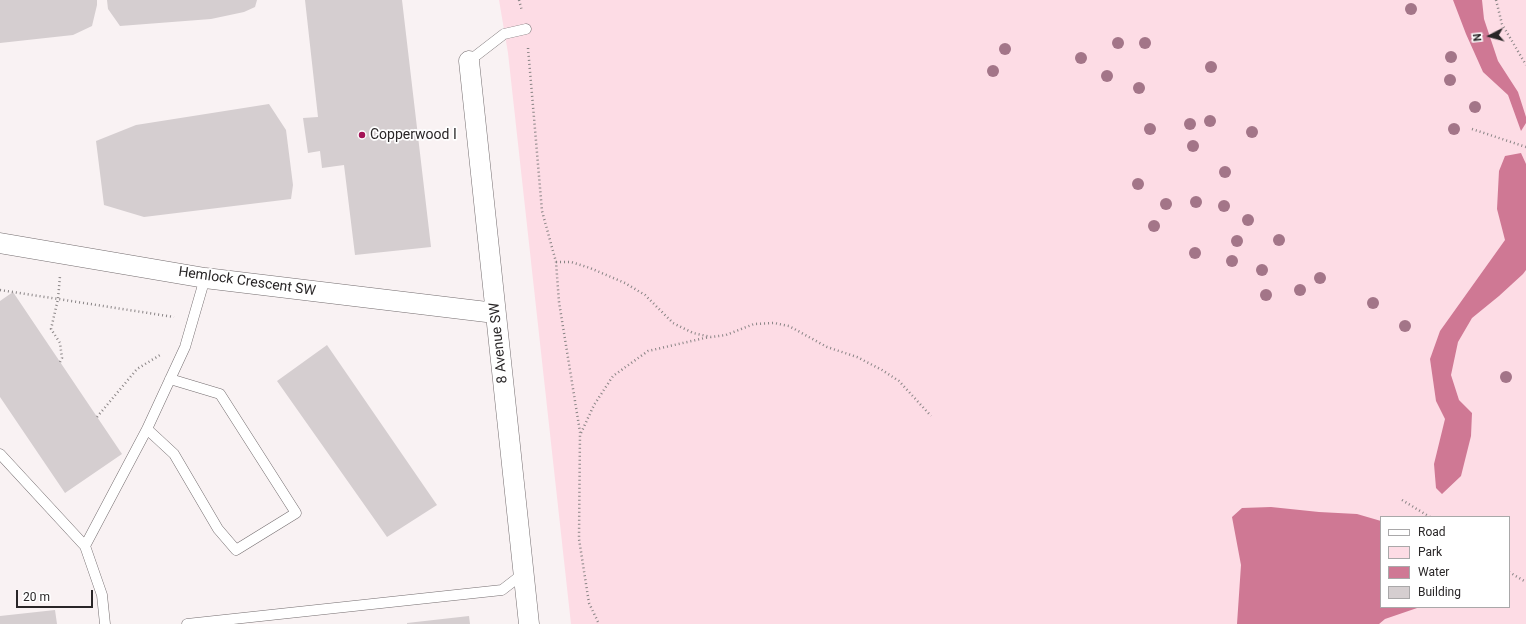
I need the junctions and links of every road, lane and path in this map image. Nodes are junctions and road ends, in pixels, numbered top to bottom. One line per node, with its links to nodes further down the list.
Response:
1 (519, 0): 3 (path)
2 (1496, 0): 5 (path)
3 (526, 29): 4 (lane); 9 (path)
4 (469, 61): 13 (street, 8 Avenue SW)
5 (1526, 65)
6 (1472, 129): 7 (path)
7 (1526, 147)
8 (0, 243): 10 (street, Hemlock Crescent SW)
9 (556, 262): 15 (path); 22 (path)
10 (205, 278): 13 (street, Hemlock Crescent SW); 18 (lane)
11 (0, 290): 12 (path)
12 (58, 299): 14 (path); 17 (path)
13 (495, 313): 27 (street, 8 Avenue SW)
14 (180, 318)
15 (711, 337): 20 (path); 22 (path)
16 (166, 352): 19 (path)
17 (60, 362)
18 (170, 379): 21 (lane); 21 (lane)
19 (97, 416)
20 (930, 416)
21 (147, 429): 26 (lane)
22 (580, 436): 33 (path)
23 (0, 454): 26 (lane)
24 (1402, 500): 25 (path)
25 (1428, 516)
26 (86, 546): 30 (lane)
27 (524, 573): 31 (lane); 32 (street, 8 Avenue SW)
28 (1510, 573): 29 (path)
29 (1526, 582)
30 (105, 624)
31 (187, 624)
32 (529, 624)
33 (598, 624)

